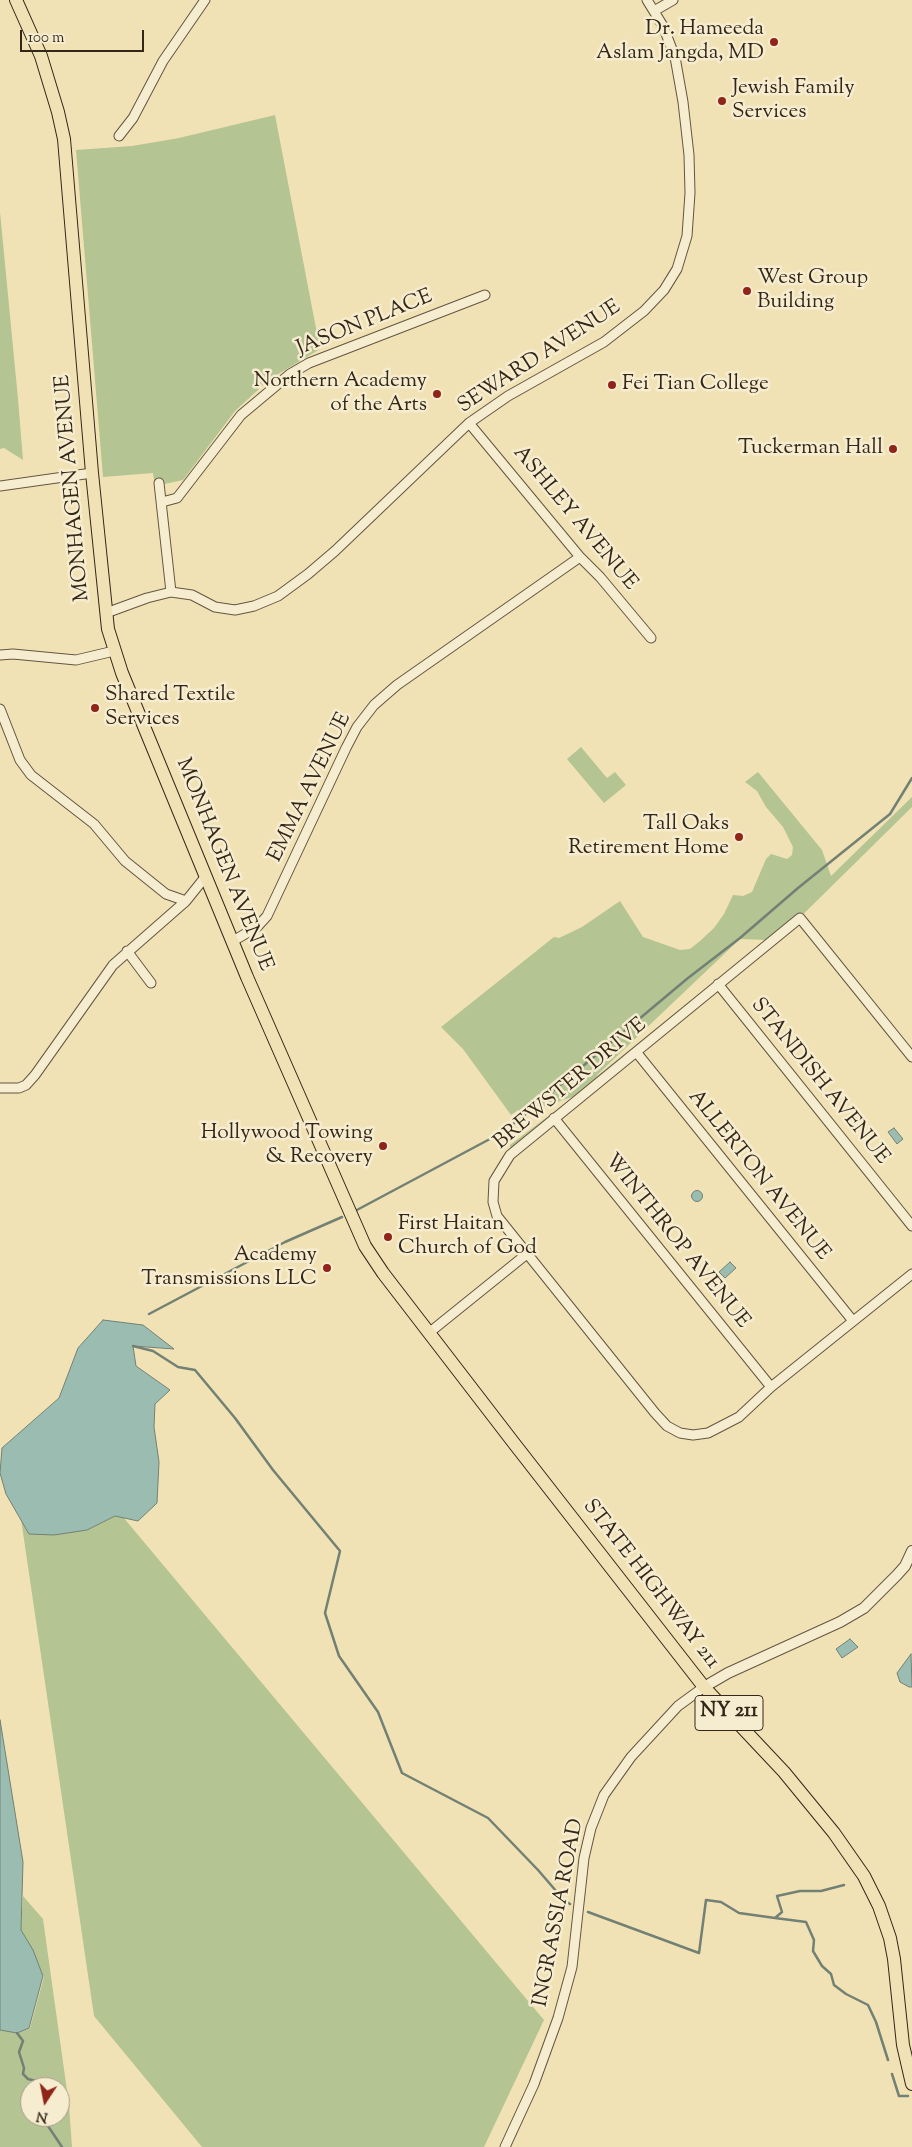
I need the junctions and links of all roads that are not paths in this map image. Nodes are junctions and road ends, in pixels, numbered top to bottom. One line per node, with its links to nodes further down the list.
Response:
1 (16, 0): 9 (main road, MONHAGEN AVENUE / NY 211)
2 (205, 0): 6 (street)
3 (647, 0): 5 (street, SEWARD AVENUE)
4 (673, 0): 5 (street)
5 (654, 10): 8 (street, SEWARD AVENUE)
6 (119, 136)
7 (485, 295): 12 (street, JASON PLACE)
8 (469, 423): 13 (street, ASHLEY AVENUE); 14 (street, SEWARD AVENUE)
9 (92, 473): 11 (street); 15 (main road, MONHAGEN AVENUE / NY 211)
10 (159, 483): 12 (street)
11 (0, 486)
12 (162, 502): 14 (street)
13 (580, 557): 16 (street, ASHLEY AVENUE); 22 (street, EMMA AVENUE)
14 (171, 592): 15 (street, SEWARD AVENUE)
15 (106, 613): 17 (main road, MONHAGEN AVENUE / NY 211)
16 (651, 638)
17 (114, 651): 18 (street); 20 (main road, MONHAGEN AVENUE / NY 211)
18 (0, 655)
19 (0, 709): 21 (street)
20 (206, 876): 21 (street); 22 (main road, MONHAGEN AVENUE / NY 211)
21 (186, 901): 23 (street)
22 (233, 942): 34 (main road, MONHAGEN AVENUE / NY 211)
23 (127, 951): 24 (street); 28 (street)
24 (151, 983)
25 (718, 984): 26 (street, BREWSTER DRIVE); 27 (street, BREWSTER DRIVE); 30 (street, STANDISH AVENUE)
26 (636, 1053): 29 (street, BREWSTER DRIVE); 33 (street, ALLERTON AVENUE)
27 (912, 1056)
28 (0, 1088)
29 (554, 1118): 31 (street, BREWSTER DRIVE); 36 (street, WINTHROP AVENUE)
30 (912, 1226)
31 (528, 1253): 34 (street); 36 (street, BREWSTER DRIVE)
32 (912, 1274): 33 (street, BREWSTER DRIVE)
33 (853, 1321): 36 (street, BREWSTER DRIVE)
34 (430, 1332): 35 (main road, MONHAGEN AVENUE / NY 211)
35 (464, 1377): 38 (main road, STATE HIGHWAY 211 / NY 211)
36 (771, 1387)
37 (912, 1551): 38 (street)
38 (704, 1687): 39 (main road, STATE HIGHWAY 211 / NY 211); 40 (street, INGRASSIA ROAD)
39 (912, 2084)
40 (505, 2147)

